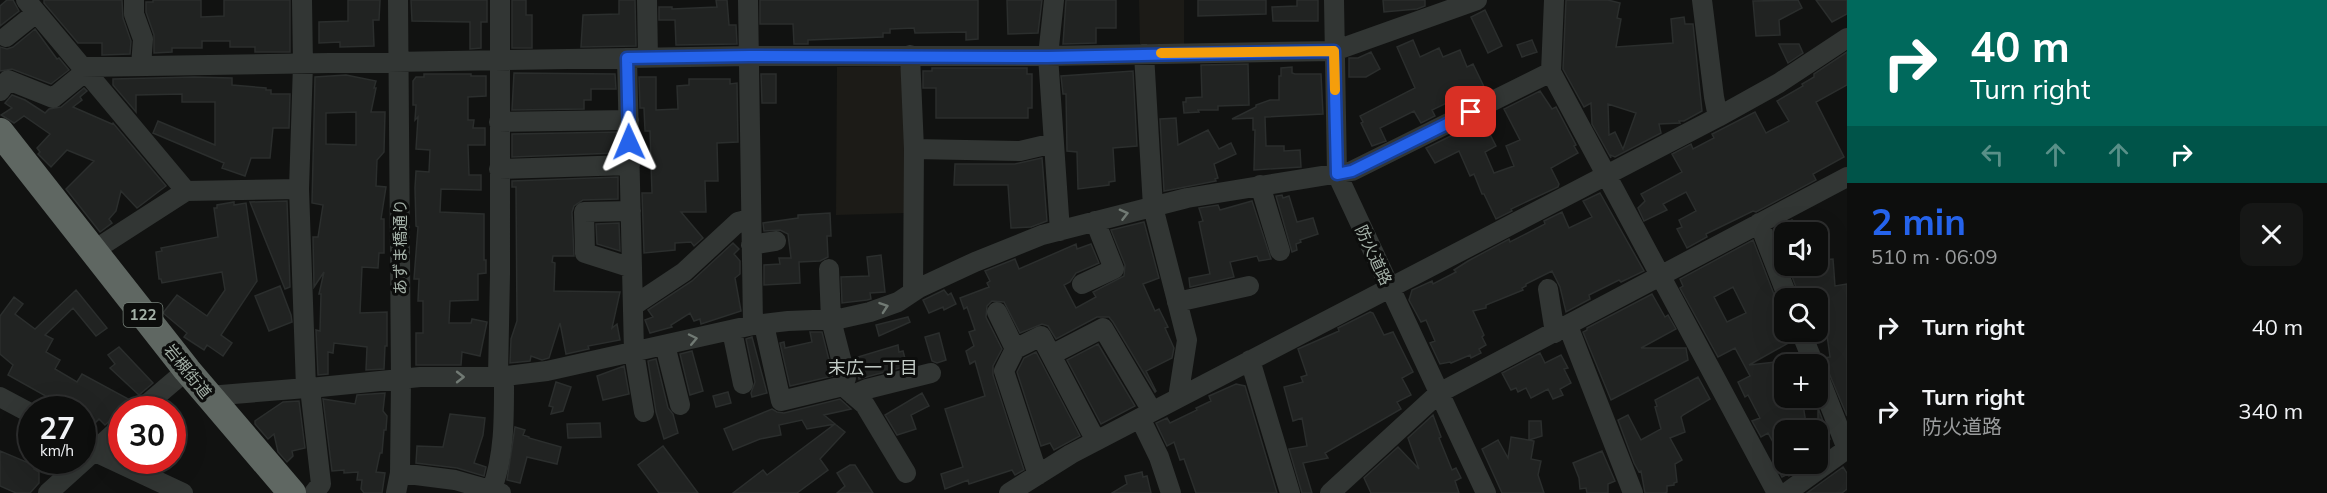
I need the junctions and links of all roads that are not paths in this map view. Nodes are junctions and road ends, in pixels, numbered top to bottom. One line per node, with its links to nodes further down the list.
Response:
1 (134, 0): 25 (street)
2 (302, 0): 24 (street)
3 (398, 0): 23 (street, あずま橋通り)
4 (500, 0): 22 (street)
5 (647, 0): 21 (street)
6 (748, 0): 17 (street)
7 (1054, 0): 19 (street)
8 (1334, 0): 15 (street, 防火道路)
9 (1477, 0): 15 (street)
10 (1554, 0): 27 (street)
11 (1702, 0): 29 (street)
12 (31, 7): 13 (street); 26 (street)
13 (6, 37)
14 (1847, 38): 29 (street)
15 (1334, 51): 16 (street); 38 (street, 防火道路)
16 (1144, 54): 19 (street); 44 (street)
17 (749, 56): 18 (street); 21 (street); 46 (street)
18 (910, 56): 19 (street); 34 (street)
19 (1048, 57): 33 (street)
20 (627, 58): 21 (street); 22 (street); 30 (street)
21 (648, 58)
22 (500, 60): 23 (street); 31 (street)
23 (399, 63): 24 (street); 78 (street, あずま橋通り)
24 (303, 64): 25 (street); 42 (street)
25 (141, 66): 26 (street)
26 (85, 69): 28 (street); 43 (street)
27 (1551, 72): 38 (street); 39 (street)
28 (0, 91)
29 (1718, 117): 39 (street)
30 (629, 120): 31 (street); 36 (street)
31 (499, 122): 37 (street)
32 (0, 132): 52 (highway, 岩槻街道 / 122)
33 (1054, 143): 34 (street); 49 (street)
34 (914, 149): 62 (street)
35 (0, 158): 76 (highway, 岩槻街道 / 122)
36 (630, 165): 37 (street); 45 (street)
37 (499, 169): 77 (street)
38 (1337, 174): 41 (street); 60 (street, 防火道路)
39 (1607, 176): 56 (street); 60 (street)
40 (1847, 177): 48 (street)
41 (1260, 185): 44 (street); 53 (street)
42 (299, 189): 43 (street); 80 (street)
43 (186, 191): 52 (street)
44 (1153, 207): 47 (street, one-way to 44); 63 (street)
45 (631, 211): 54 (street); 54 (street)
46 (750, 219): 51 (street); 64 (street)
47 (1095, 221): 49 (street); 57 (street)
48 (1759, 223): 56 (street); 59 (street)
49 (1060, 231): 62 (street)
50 (776, 241): 51 (street)
51 (751, 244): 67 (street)
52 (93, 251): 76 (highway, 岩槻街道 / 122)
53 (1280, 251)
54 (632, 268): 64 (street)
55 (829, 269): 66 (street)
56 (1660, 275): 68 (street); 111 (street)
57 (1082, 284)
58 (1250, 286): 63 (street)
59 (1784, 288)
60 (1390, 289): 74 (street); 82 (street, 防火道路)
61 (1548, 289): 68 (street)
62 (914, 291): 66 (street, one-way to 62)
63 (1177, 302): 86 (street)
64 (633, 306): 72 (street)
65 (997, 312): 71 (street)
66 (831, 320): 67 (street); 81 (street)
67 (758, 325): 69 (street); 81 (street)
68 (1561, 329): 82 (street); 110 (street)
69 (732, 330): 70 (street, one-way to 69); 79 (street)
70 (665, 345): 72 (street); 88 (street)
71 (1015, 350): 73 (street); 97 (street)
72 (634, 352): 77 (street); 90 (street)
73 (1051, 355): 91 (street); 92 (street)
74 (1250, 360): 86 (street); 107 (street)
75 (931, 373): 81 (street)
76 (182, 374): 83 (street); 84 (highway, 岩槻街道 / 122); 102 (highway, 岩槻街道 / 122)
77 (501, 377): 78 (street, one-way to 77); 99 (street)
78 (401, 379): 80 (street); 98 (street, あずま橋通り)
79 (743, 384)
80 (308, 388): 84 (street); 104 (street)
81 (848, 390): 95 (street)
82 (1438, 393): 108 (street); 109 (street, 防火道路)
83 (157, 396)
84 (209, 396): 103 (highway, 岩槻街道 / 122)
85 (0, 397): 89 (street)
86 (1178, 398): 91 (street)
87 (1828, 401): 93 (street)
88 (680, 405)
89 (18, 407)
90 (644, 412)
91 (1146, 415): 92 (street); 106 (street)
92 (1096, 441): 97 (street)
93 (1847, 449): 112 (street)
94 (96, 451): 101 (street)
95 (906, 473)
96 (65, 474): 100 (street)
97 (1038, 475): 105 (street)
98 (399, 487): 99 (street)
99 (497, 491)
100 (48, 493)
101 (183, 493)
102 (271, 493)
103 (292, 493)
104 (314, 493)
105 (1009, 493)
106 (1171, 493)
107 (1290, 493)
108 (1330, 493)
109 (1486, 493)
110 (1633, 493)
111 (1777, 493)
112 (1786, 493)

